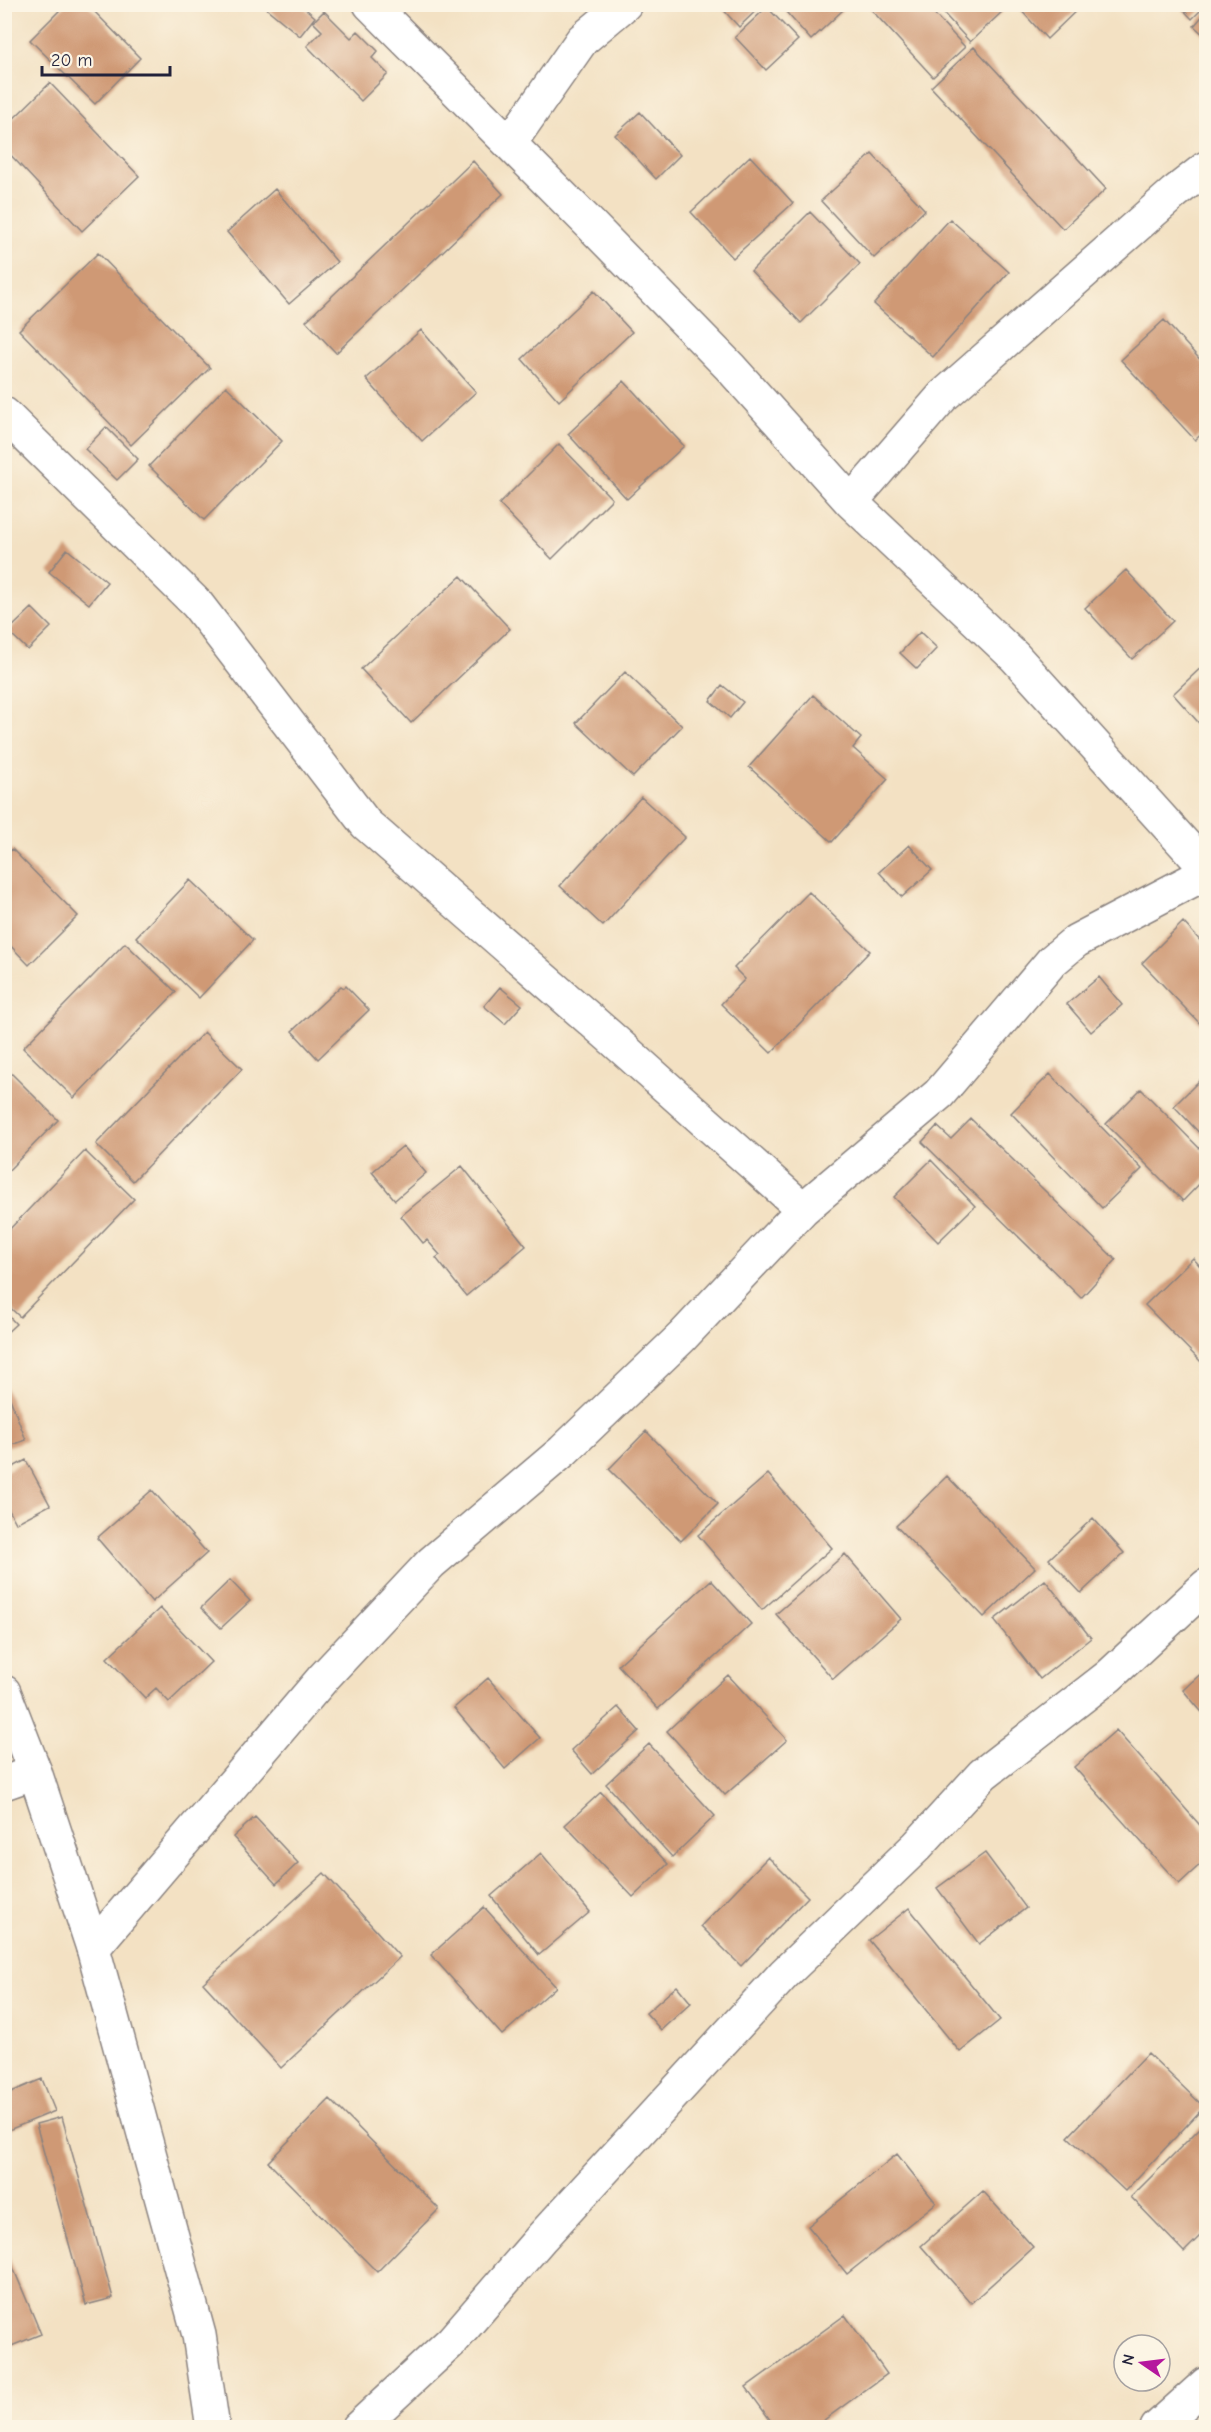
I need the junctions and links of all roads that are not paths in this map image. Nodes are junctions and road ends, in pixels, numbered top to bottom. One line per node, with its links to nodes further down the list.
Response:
1 (370, 4): 3 (street)
2 (625, 4): 3 (street)
3 (510, 143): 6 (street)
4 (1206, 168): 6 (street)
5 (4, 414): 9 (street)
6 (851, 502): 7 (street)
7 (1206, 868)
8 (1206, 873): 9 (street)
9 (803, 1209): 14 (street)
10 (1206, 1586): 17 (street)
11 (4, 1692): 12 (street)
12 (35, 1772): 13 (street); 14 (street)
13 (4, 1783)
14 (93, 1948): 16 (street)
15 (1206, 2384): 18 (street)
16 (213, 2427)
17 (358, 2427)
18 (1157, 2427)

